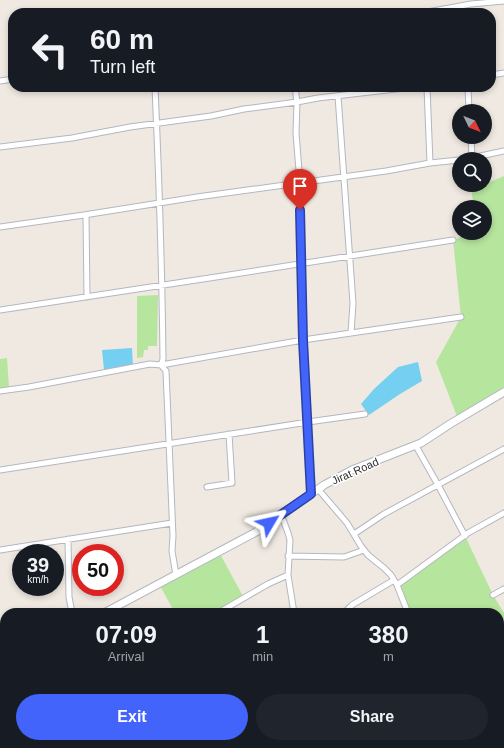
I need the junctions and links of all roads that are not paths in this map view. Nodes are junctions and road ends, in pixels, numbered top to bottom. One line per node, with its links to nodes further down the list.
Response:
1 (504, 1): 2 (street)
2 (449, 8)
3 (155, 92): 11 (street)
4 (296, 92): 9 (street)
5 (371, 92): 8 (street)
6 (427, 92): 16 (street)
7 (468, 92): 10 (street)
8 (338, 96): 9 (street); 17 (street)
9 (297, 102): 11 (street); 18 (street)
10 (469, 104)
11 (156, 123): 12 (street); 19 (street)
12 (0, 147)
13 (504, 151): 14 (street)
14 (492, 154)
15 (452, 161): 16 (street)
16 (430, 163): 17 (street)
17 (343, 177): 18 (street); 23 (street)
18 (300, 183): 19 (street); 24 (street)
19 (159, 203): 20 (street); 25 (street)
20 (86, 215): 21 (street); 26 (street)
21 (0, 227)
22 (453, 240): 23 (street)
23 (350, 256): 24 (street); 29 (street)
24 (301, 264): 25 (street); 30 (street)
25 (162, 285): 26 (street); 31 (street)
26 (87, 297): 27 (street)
27 (0, 310)
28 (461, 317): 29 (street)
29 (351, 333): 30 (street)
30 (303, 340): 31 (street); 35 (street)
31 (161, 365): 32 (street); 37 (street)
32 (0, 391)
33 (504, 392): 38 (main road, Jirat Road)
34 (366, 414): 35 (street)
35 (308, 422): 36 (street); 44 (street)
36 (228, 434): 37 (street); 42 (street)
37 (169, 443): 40 (street); 47 (street)
38 (416, 446): 41 (street); 43 (main road, Jirat Road)
39 (504, 448): 41 (street)
40 (0, 470)
41 (438, 485): 48 (street); 49 (street)
42 (207, 487)
43 (318, 489): 44 (main road, Jirat Road); 48 (street)
44 (311, 494): 46 (main road, Jirat Road)
45 (504, 513): 49 (street)
46 (281, 514): 53 (street); 54 (main road, Jirat Road)
47 (172, 523): 50 (street); 54 (street)
48 (354, 534): 52 (street)
49 (465, 536): 57 (street)
50 (68, 539): 51 (street); 60 (street)
51 (0, 550)
52 (364, 550): 53 (street); 56 (street)
53 (288, 556): 55 (street)
54 (176, 575): 61 (main road, Jirat Road)
55 (288, 575): 62 (street); 63 (street)
56 (394, 580): 57 (street); 64 (street)
57 (397, 585): 65 (street)
58 (504, 589): 59 (street)
59 (493, 595)
60 (71, 608)
61 (113, 608)
62 (227, 608)
63 (293, 608)
64 (349, 608)
65 (406, 608)

